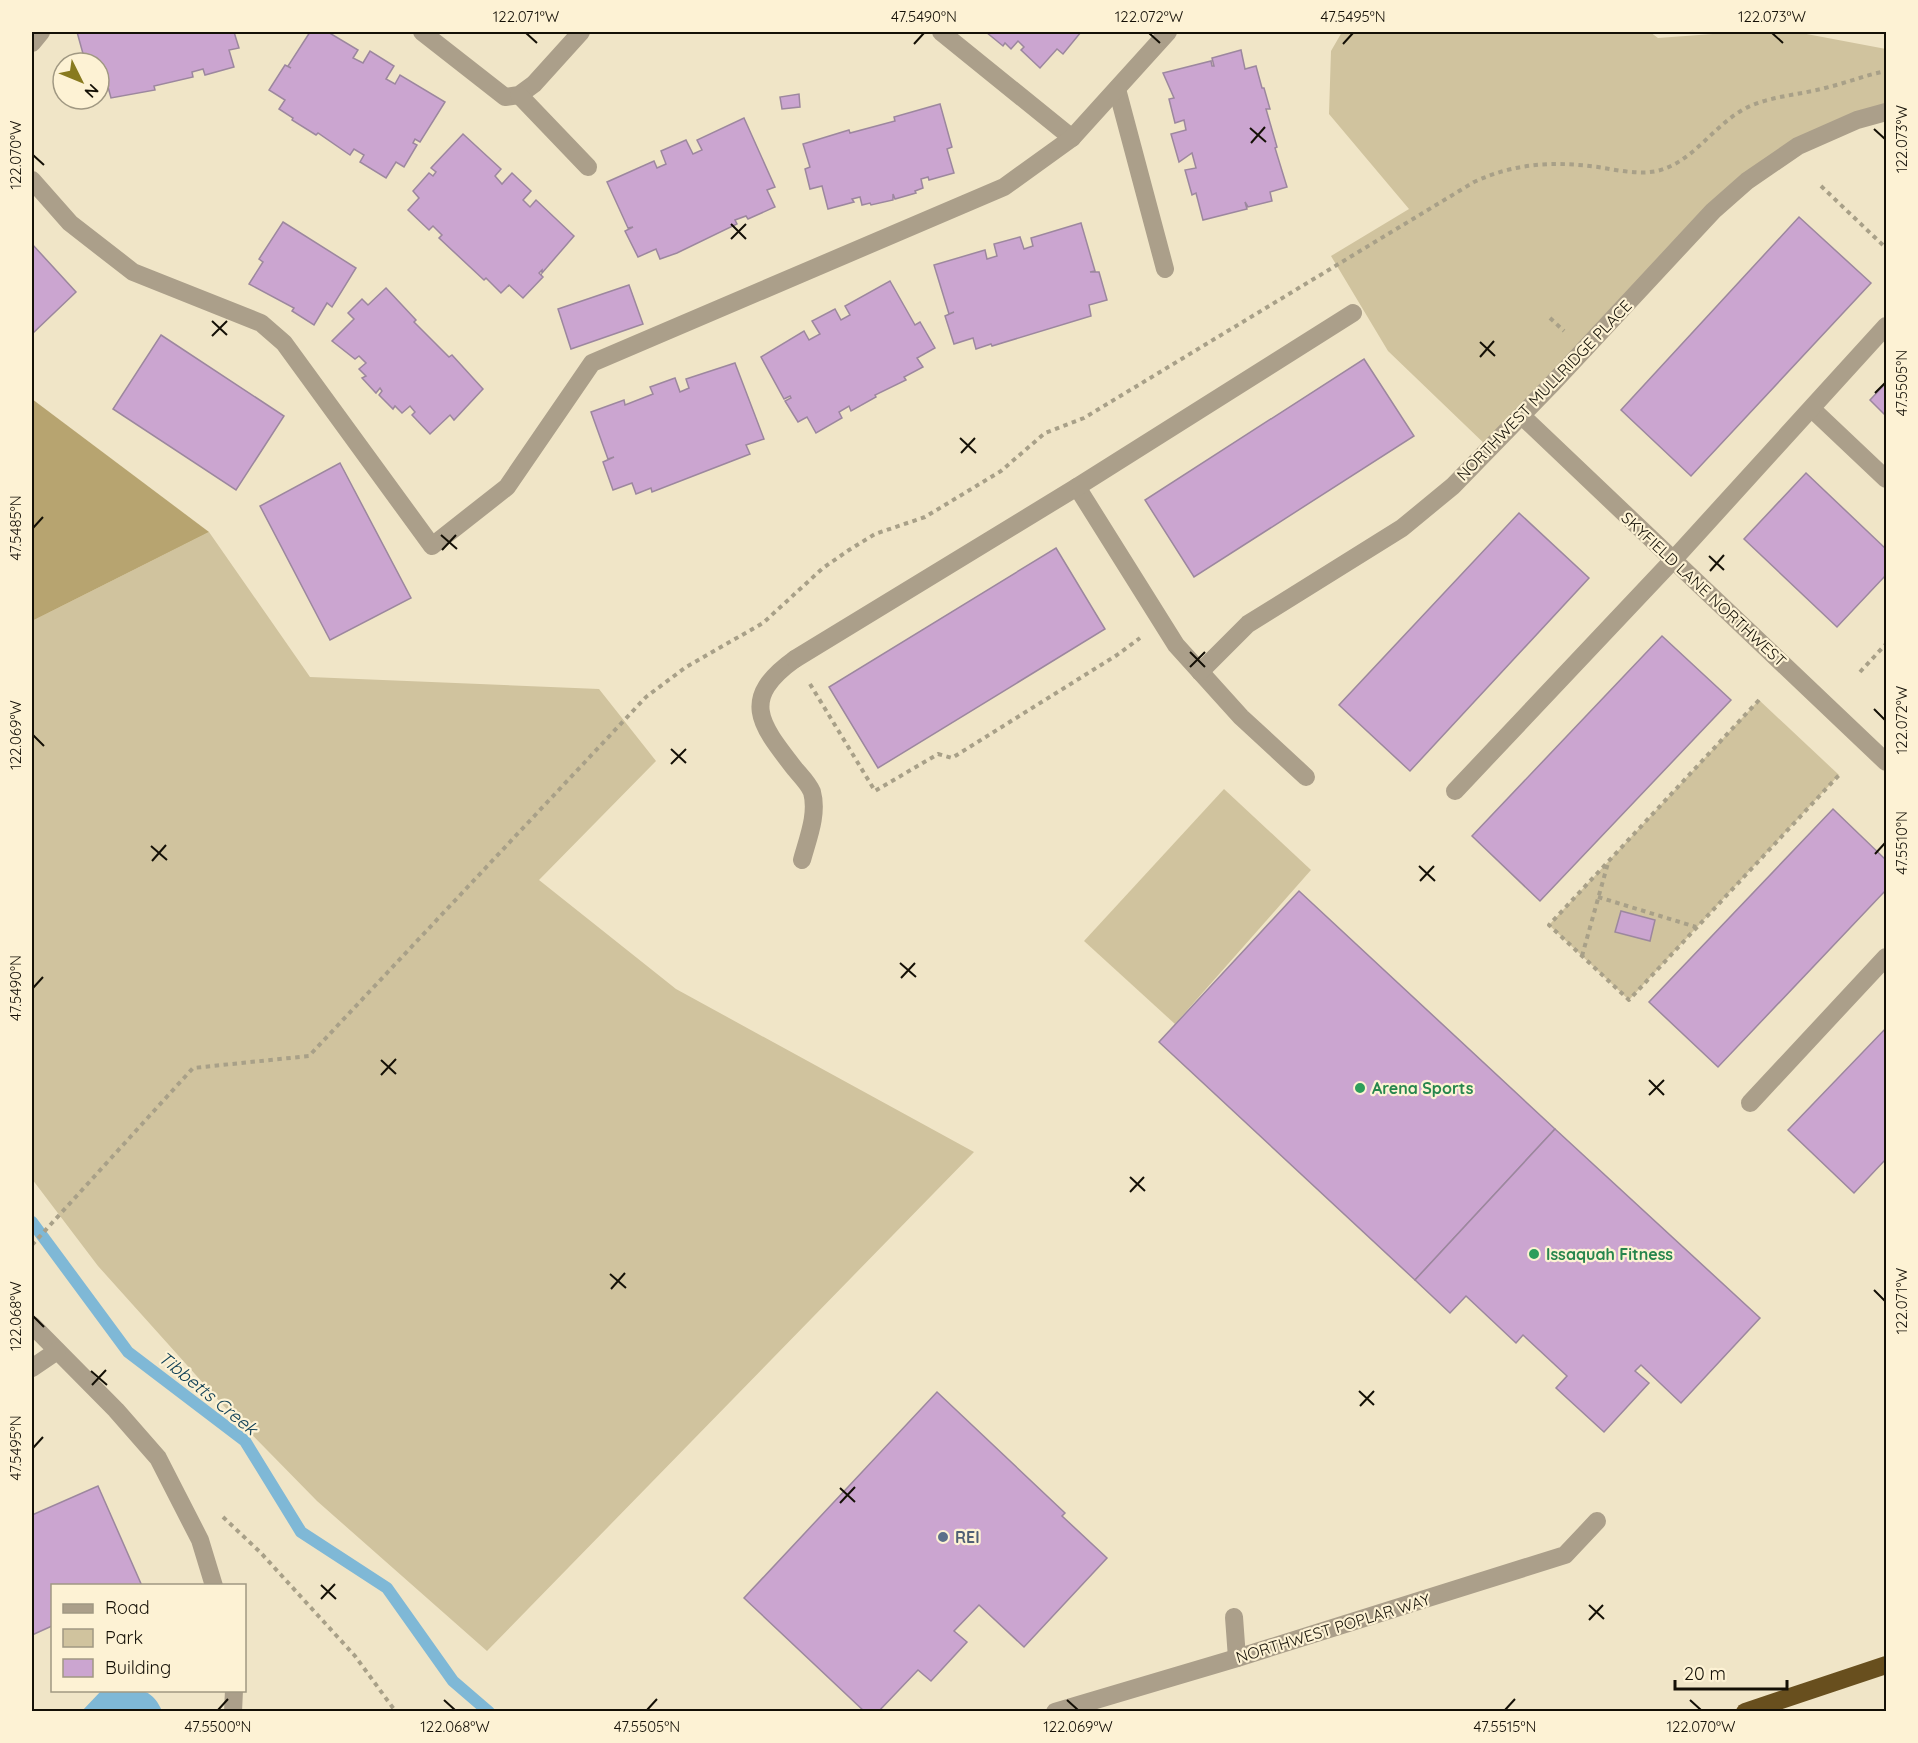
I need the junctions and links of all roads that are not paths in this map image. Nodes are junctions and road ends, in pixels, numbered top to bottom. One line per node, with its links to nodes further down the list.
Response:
1 (41, 32): 6 (street)
2 (422, 32): 8 (street)
3 (581, 32): 8 (street)
4 (941, 32): 10 (street)
5 (1168, 32): 7 (street)
6 (32, 43)
7 (1117, 89): 10 (street); 13 (street)
8 (519, 95): 11 (street)
9 (1887, 112): 17 (street, NORTHWEST MULLRIDGE PLACE)
10 (1072, 138): 12 (street)
11 (588, 167)
12 (32, 180)
13 (1166, 269)
14 (1353, 313): 19 (street)
15 (1887, 326): 16 (street)
16 (1812, 409): 18 (street); 20 (street)
17 (1522, 416): 20 (street, SKYFIELD LANE NORTHWEST); 21 (street, NORTHWEST MULLRIDGE PLACE)
18 (1887, 479)
19 (1077, 487): 21 (street); 25 (street)
20 (1674, 559): 22 (street, SKYFIELD LANE NORTHWEST); 24 (street)
21 (1200, 672): 23 (street)
22 (1887, 762)
23 (1306, 777)
24 (1455, 791)
25 (802, 860)
26 (1887, 957): 27 (street)
27 (1750, 1102)
28 (32, 1325): 29 (street)
29 (57, 1351): 30 (street); 32 (street)
30 (32, 1368)
31 (1597, 1521): 34 (street, NORTHWEST POPLAR WAY)
32 (212, 1584)
33 (1234, 1617): 34 (street)
34 (1237, 1658): 38 (street, NORTHWEST POPLAR WAY)
35 (1887, 1665): 39 (highway)
36 (234, 1692): 37 (street)
37 (233, 1712)
38 (1055, 1712)
39 (1745, 1712)

